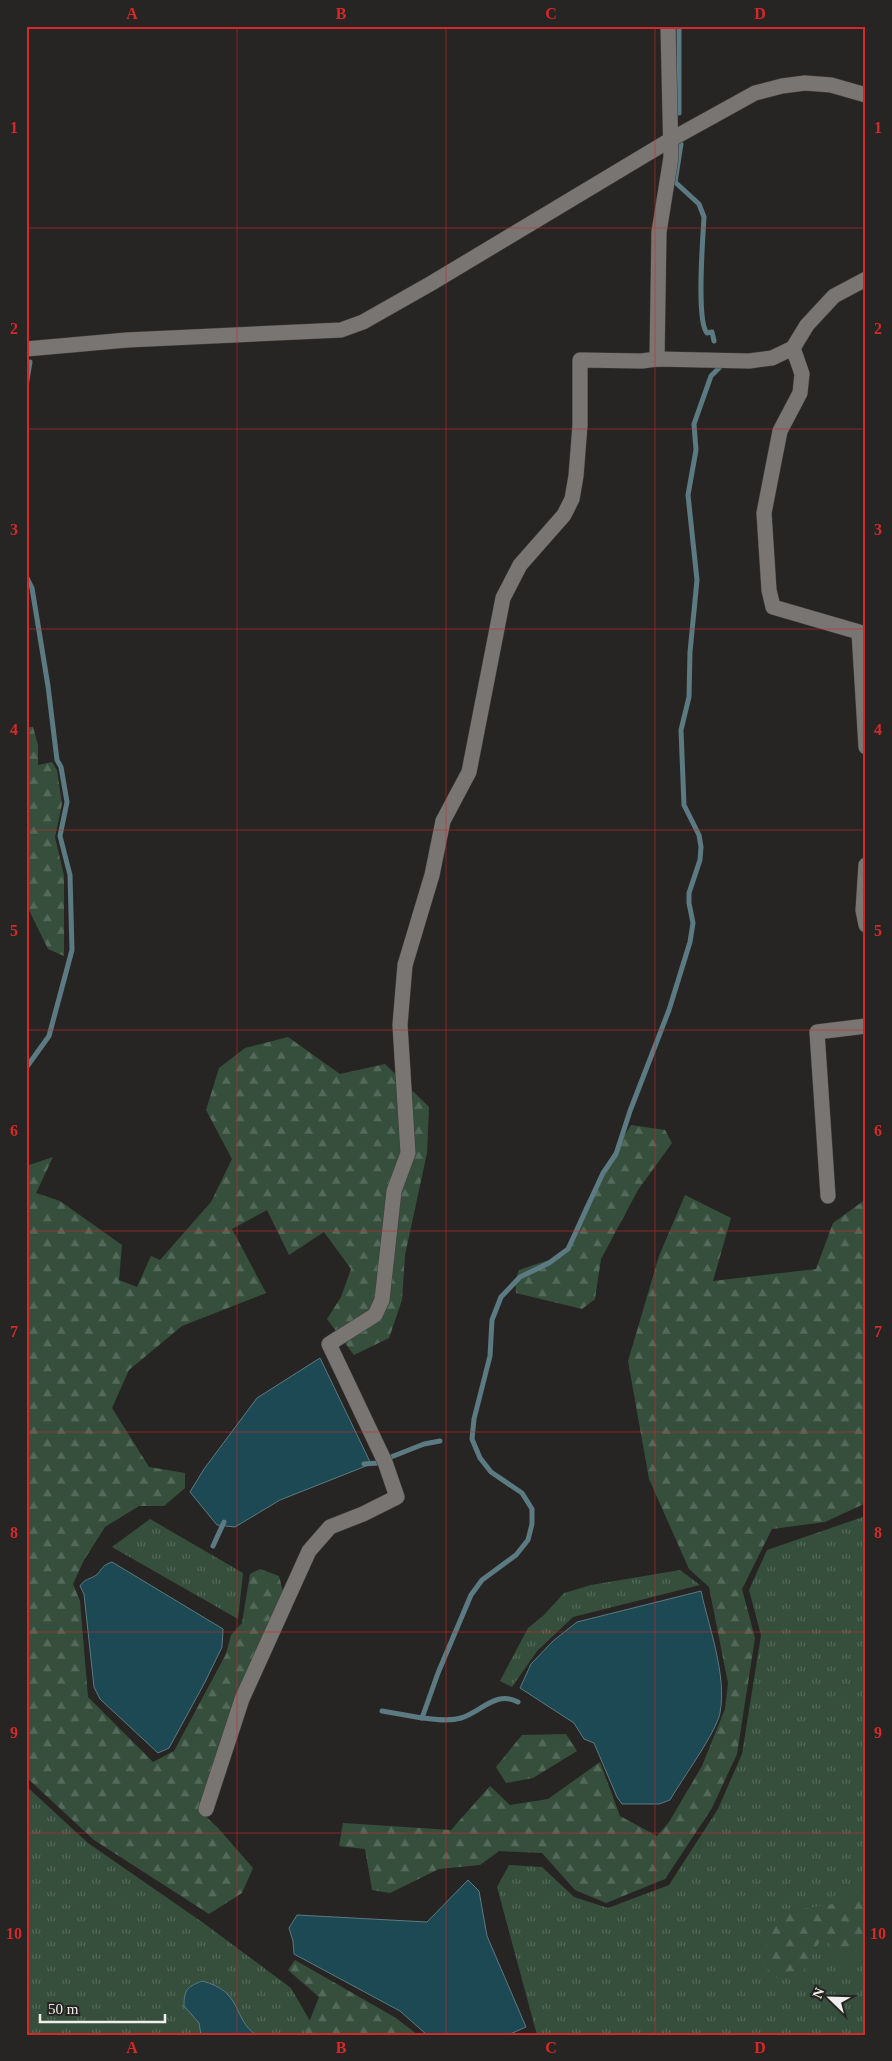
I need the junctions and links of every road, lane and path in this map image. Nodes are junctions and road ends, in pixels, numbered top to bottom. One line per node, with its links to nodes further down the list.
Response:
1 (668, 26): 3 (street)
2 (866, 95): 3 (street)
3 (670, 140): 6 (street); 7 (street)
4 (866, 279): 5 (street)
5 (793, 348): 7 (street); 8 (street)
6 (26, 349)
7 (657, 359): 13 (street)
8 (866, 747)
9 (866, 865): 10 (street)
10 (866, 925)
11 (866, 1026): 12 (street)
12 (828, 1196)
13 (206, 1809)

